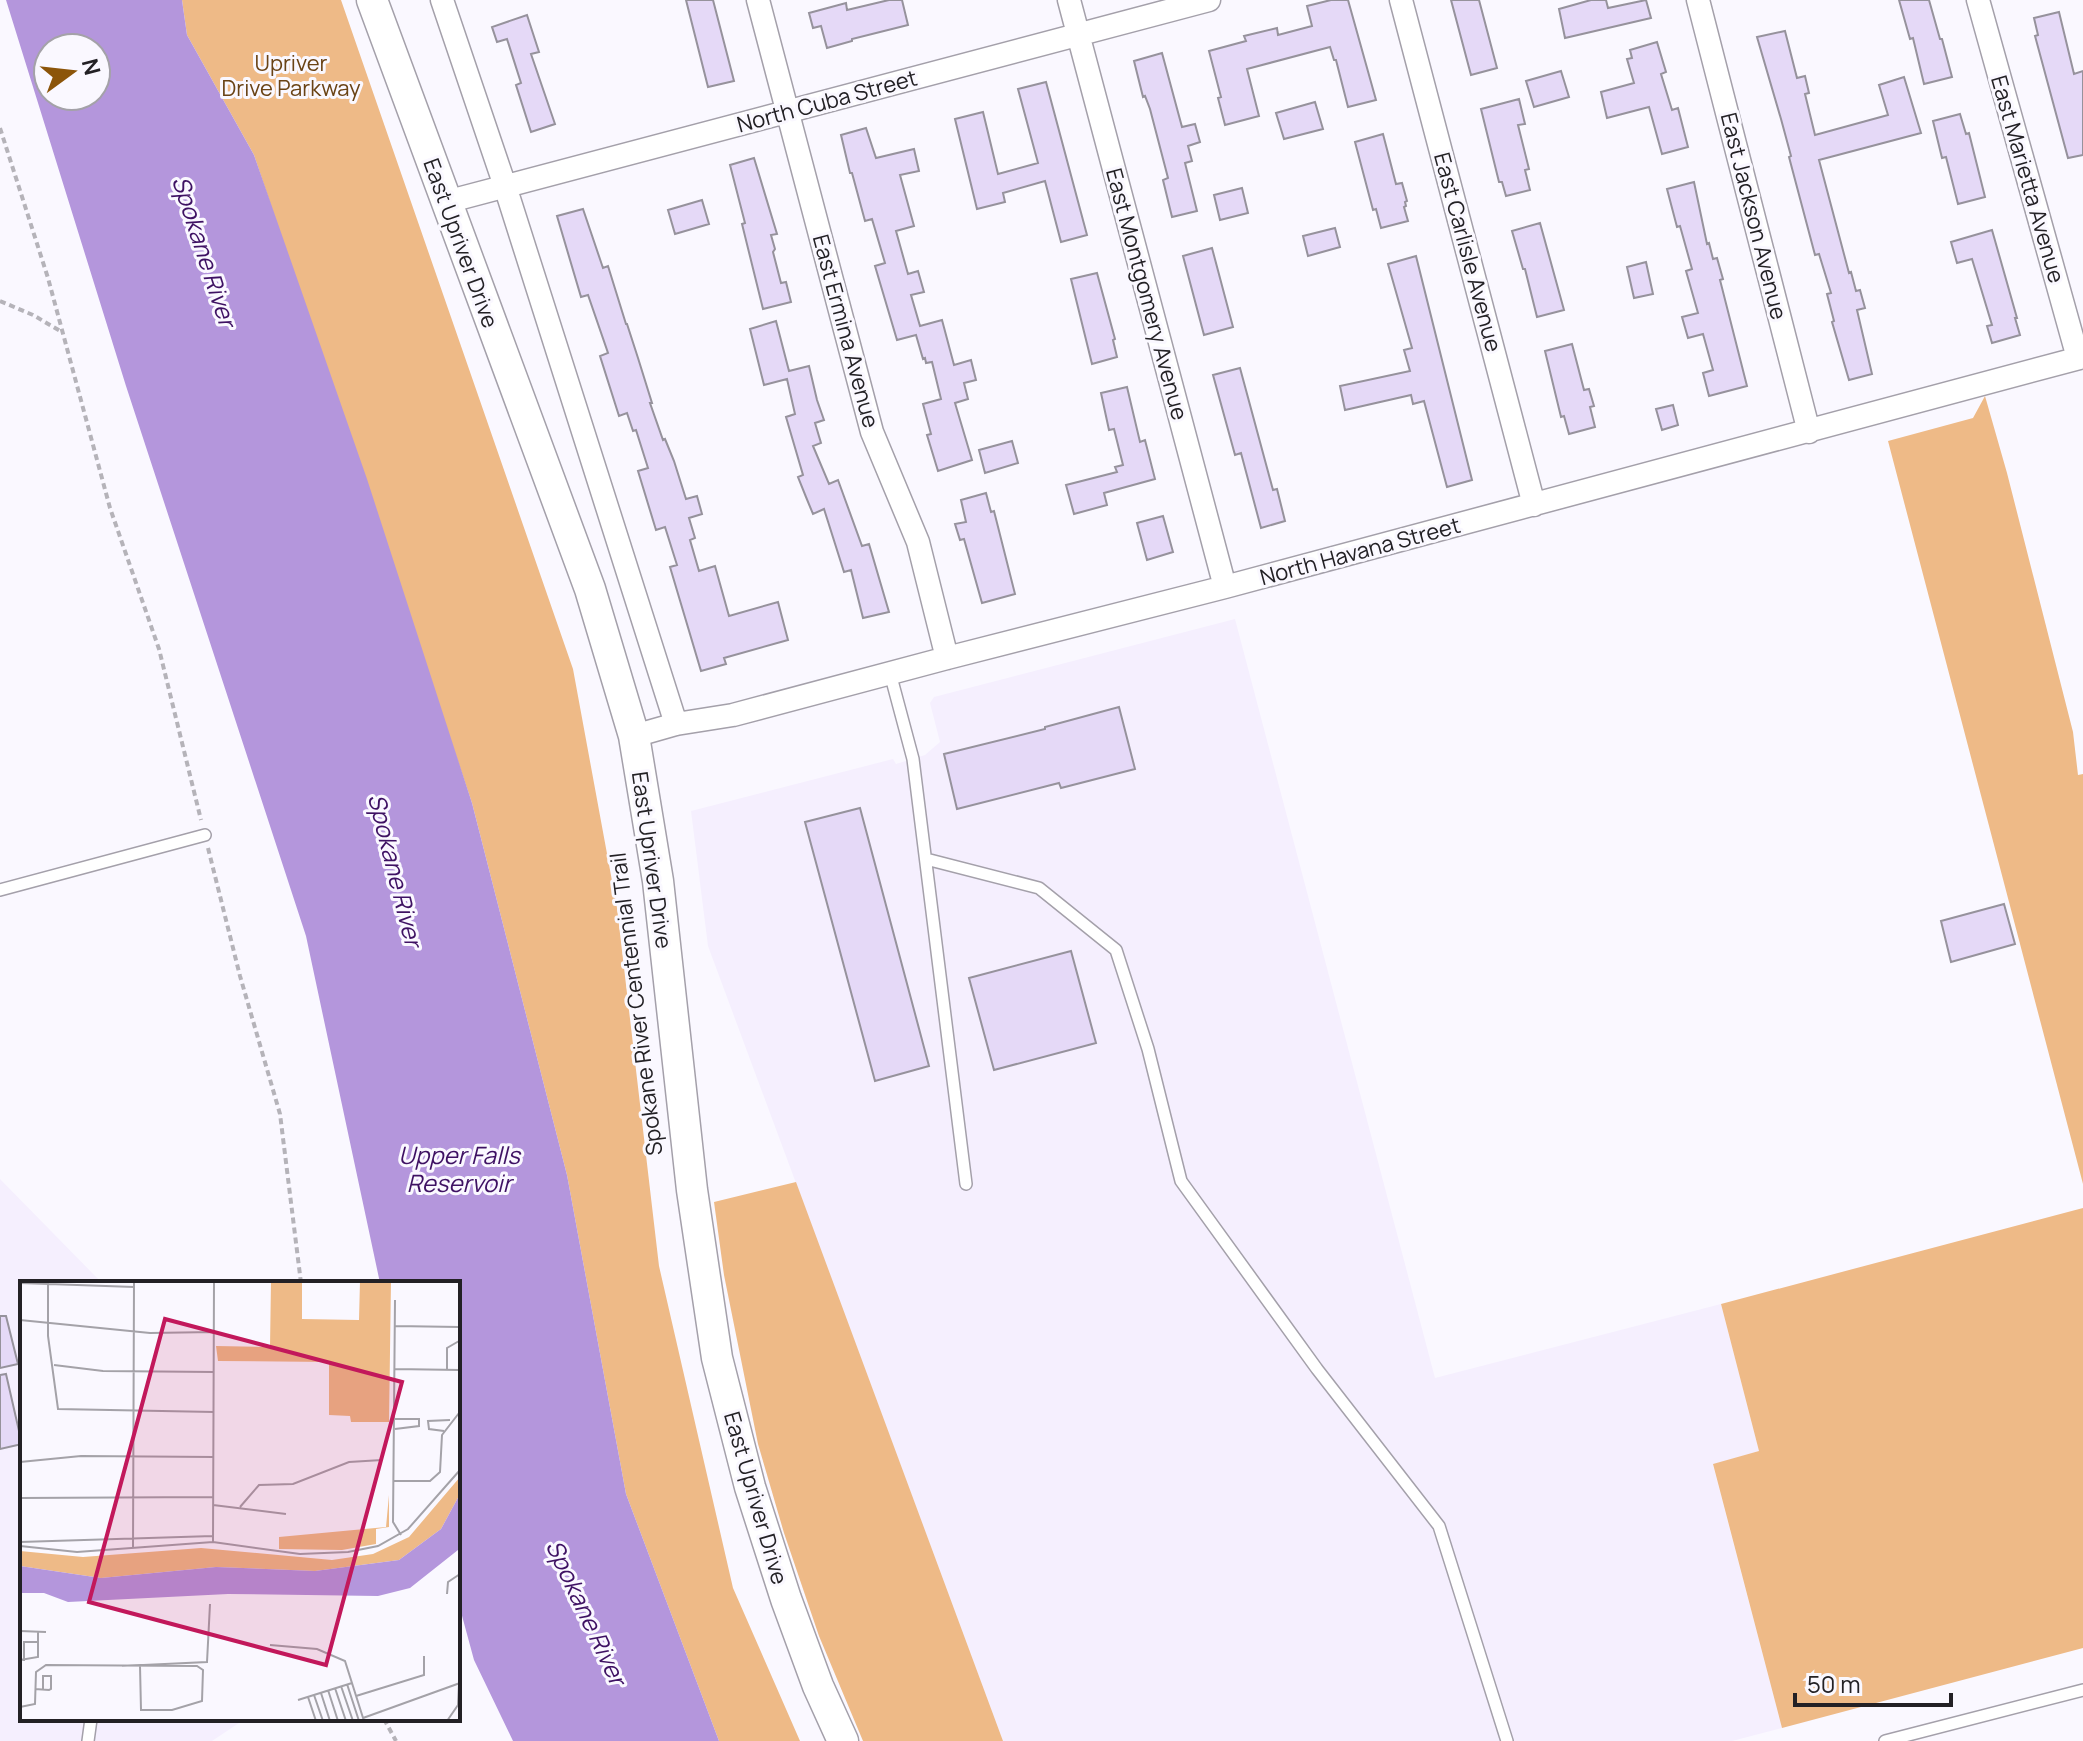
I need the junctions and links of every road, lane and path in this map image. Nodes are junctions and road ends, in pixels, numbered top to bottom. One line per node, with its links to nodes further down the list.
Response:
1 (372, 0): 13 (street, East Upriver Drive)
2 (442, 0): 12 (street)
3 (758, 0): 10 (street, East Ermina Avenue)
4 (1069, 0): 9 (street, East Montgomery Avenue)
5 (1209, 0): 9 (street, North Cuba Street)
6 (1401, 0): 18 (street, East Carlisle Avenue)
7 (1698, 0): 17 (street, East Jackson Avenue)
8 (1978, 0): 16 (street, East Marietta Avenue)
9 (1078, 34): 10 (street, North Cuba Street); 19 (street, East Montgomery Avenue)
10 (787, 111): 12 (street, North Cuba Street); 20 (street, East Ermina Avenue)
11 (0, 128): 15 (path)
12 (505, 186): 13 (street, North Cuba Street); 22 (street)
13 (446, 202): 23 (street, East Upriver Drive)
14 (0, 301): 15 (path)
15 (62, 332): 24 (path)
16 (2080, 358): 17 (street, North Havana Street)
17 (1809, 432): 18 (street, North Havana Street)
18 (1534, 505): 19 (street, North Havana Street)
19 (1225, 587): 20 (street, North Havana Street)
20 (947, 658): 21 (street, North Havana Street)
21 (890, 673): 22 (street, North Havana Street); 25 (lane)
22 (676, 724): 23 (street, North Havana Street)
23 (634, 736): 34 (street, East Upriver Drive)
24 (205, 835): 26 (lane); 28 (path)
25 (926, 859): 27 (lane); 35 (lane)
26 (0, 890)
27 (966, 1184)
28 (301, 1281)
29 (2083, 1690): 36 (lane)
30 (91, 1721): 32 (lane)
31 (385, 1721): 33 (path)
32 (88, 1741)
33 (396, 1741)
34 (843, 1741)
35 (1507, 1741)
36 (1885, 1741)

